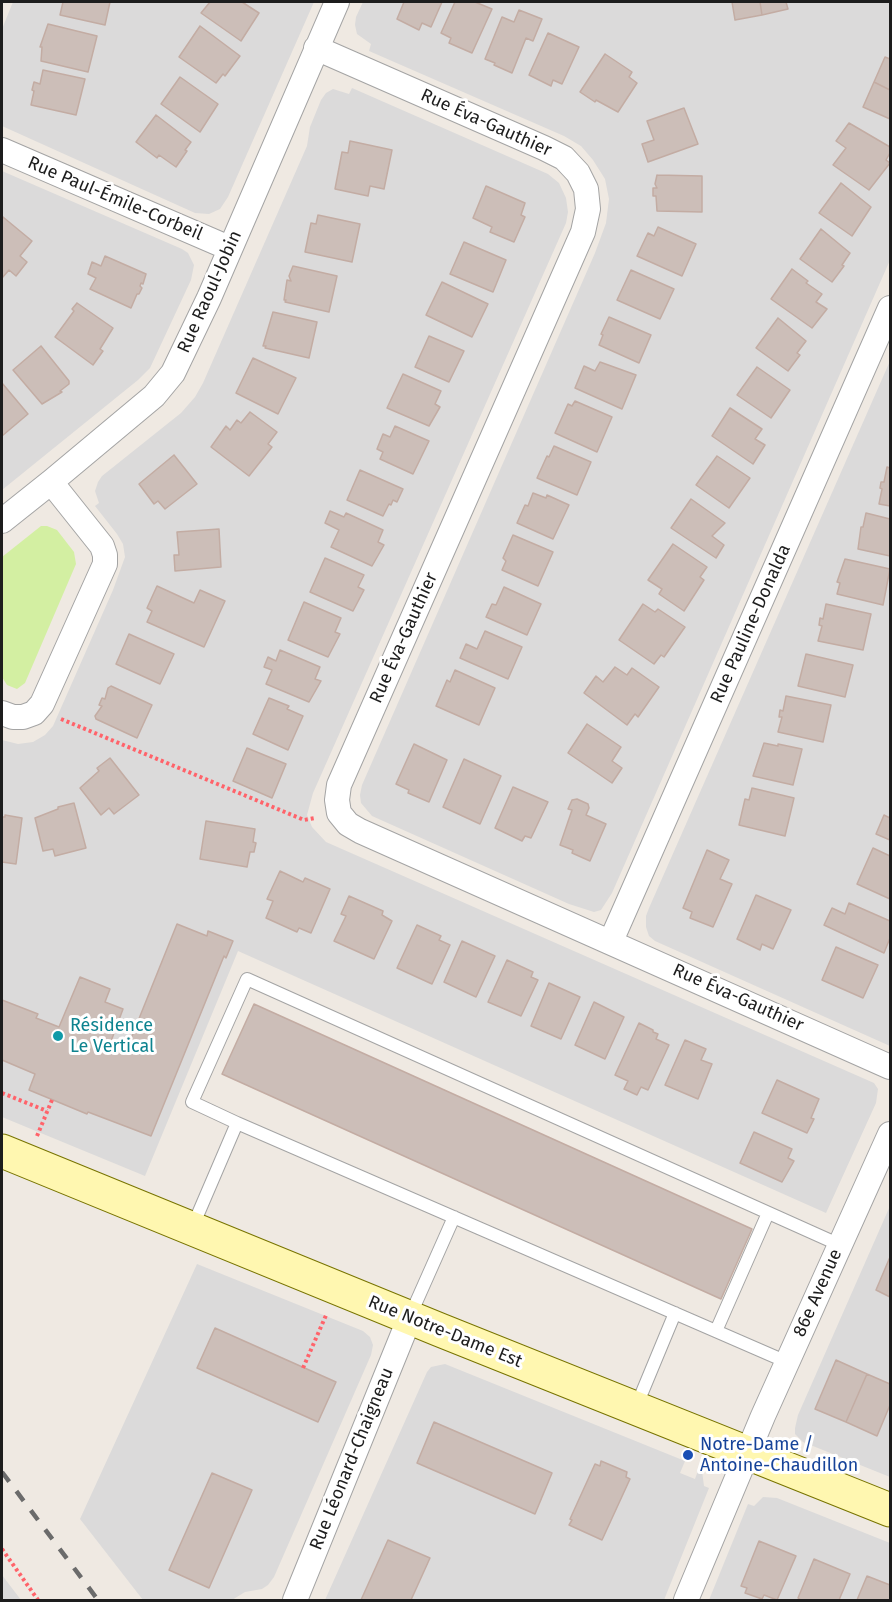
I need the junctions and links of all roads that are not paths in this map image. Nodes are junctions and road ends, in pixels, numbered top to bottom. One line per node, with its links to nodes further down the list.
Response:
1 (337, 2): 2 (street, Rue Raoul-Jobin)
2 (316, 48): 4 (street, Rue Raoul-Jobin); 9 (street, Rue Éva-Gauthier)
3 (2, 150): 4 (street, Rue Paul-Émile-Corbeil)
4 (229, 248): 6 (street, Rue Raoul-Jobin)
5 (891, 308): 9 (street, Rue Pauline-Donalda)
6 (51, 482): 7 (street, Rue Raoul-Jobin); 8 (street)
7 (2, 521)
8 (2, 713)
9 (611, 941): 10 (street, Rue Éva-Gauthier)
10 (891, 1067)
11 (237, 1123): 14 (lane); 15 (lane); 16 (lane)
12 (891, 1134): 17 (street, 86e Avenue)
13 (2, 1151): 16 (main road, Rue Notre-Dame Est)
14 (768, 1213): 17 (lane); 20 (lane)
15 (454, 1217): 18 (lane); 19 (lane)
16 (191, 1229): 19 (main road, Rue Notre-Dame Est)
17 (840, 1245): 21 (street, 86e Avenue)
18 (675, 1313): 20 (lane); 22 (lane)
19 (410, 1317): 22 (main road, Rue Notre-Dame Est); 25 (street, Rue Léonard-Chaigneau)
20 (716, 1331): 21 (lane)
21 (787, 1362): 23 (street, 86e Avenue)
22 (636, 1408): 23 (main road, Rue Notre-Dame Est)
23 (748, 1453): 24 (main road, Rue Notre-Dame Est); 26 (street, 86e Avenue)
24 (891, 1510)
25 (294, 1600)
26 (686, 1600)

